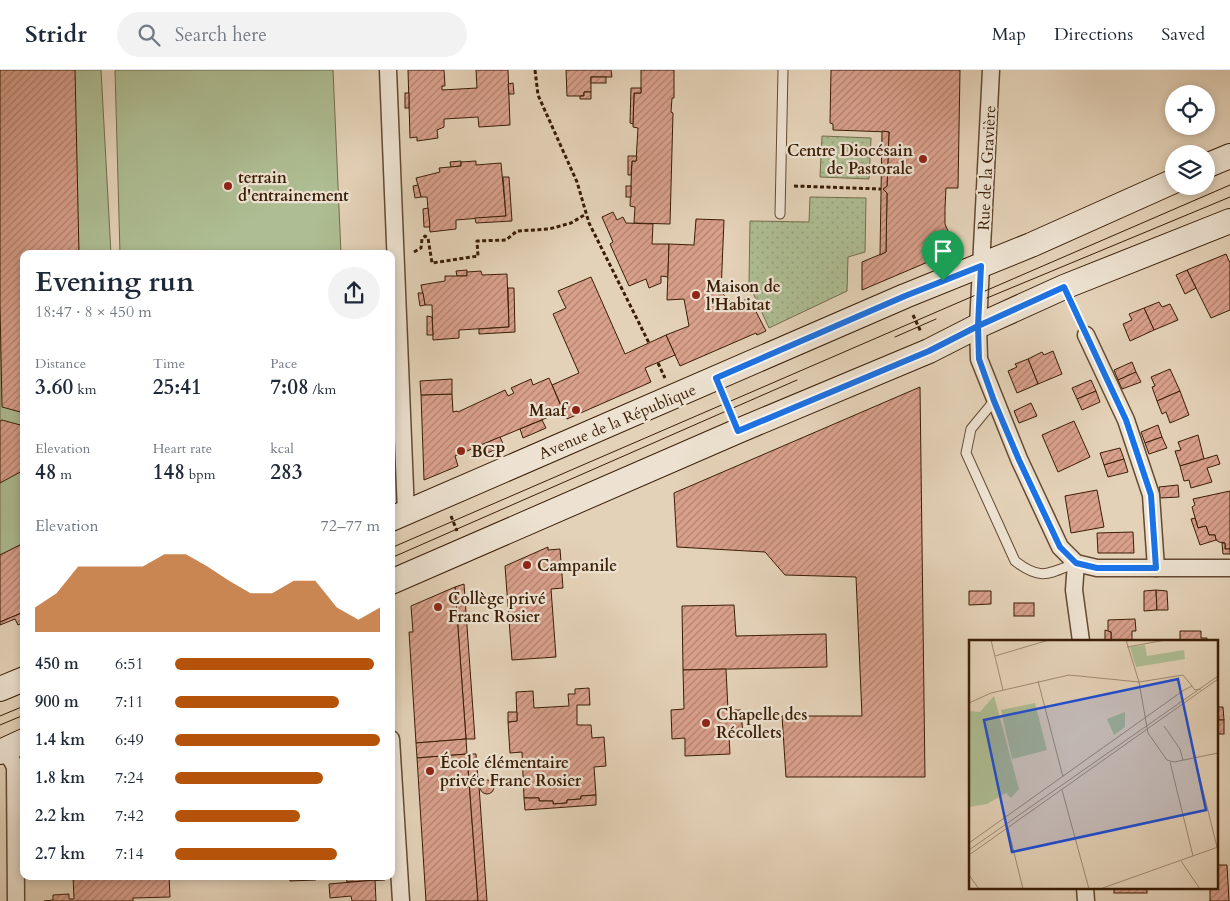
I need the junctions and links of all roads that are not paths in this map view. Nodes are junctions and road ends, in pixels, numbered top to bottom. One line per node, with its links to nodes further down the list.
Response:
1 (388, 70): 9 (street)
2 (783, 70): 7 (lane)
3 (991, 70): 10 (street, Rue de la Gravière)
4 (1230, 156): 5 (main road)
5 (1215, 162)
6 (1165, 185): 10 (main road, Avenue de la République)
7 (780, 214)
8 (1230, 221): 12 (main road)
9 (393, 250)
10 (981, 266): 12 (street); 16 (main road, Avenue de la République)
11 (395, 318): 14 (street)
12 (978, 326): 15 (street); 20 (main road)
13 (1086, 335): 18 (street)
14 (396, 354): 16 (street)
15 (994, 401): 17 (street); 17 (lane)
16 (399, 516)
17 (1076, 563): 18 (street); 21 (street)
18 (1156, 568): 19 (street)
19 (1230, 568)
20 (395, 580)
21 (1081, 640)
22 (20, 680): 23 (main road)
23 (0, 689)
24 (9, 748): 27 (street)
25 (395, 804): 28 (street)
26 (1085, 888): 29 (street)
27 (16, 901)
28 (401, 901)
29 (1086, 901)

